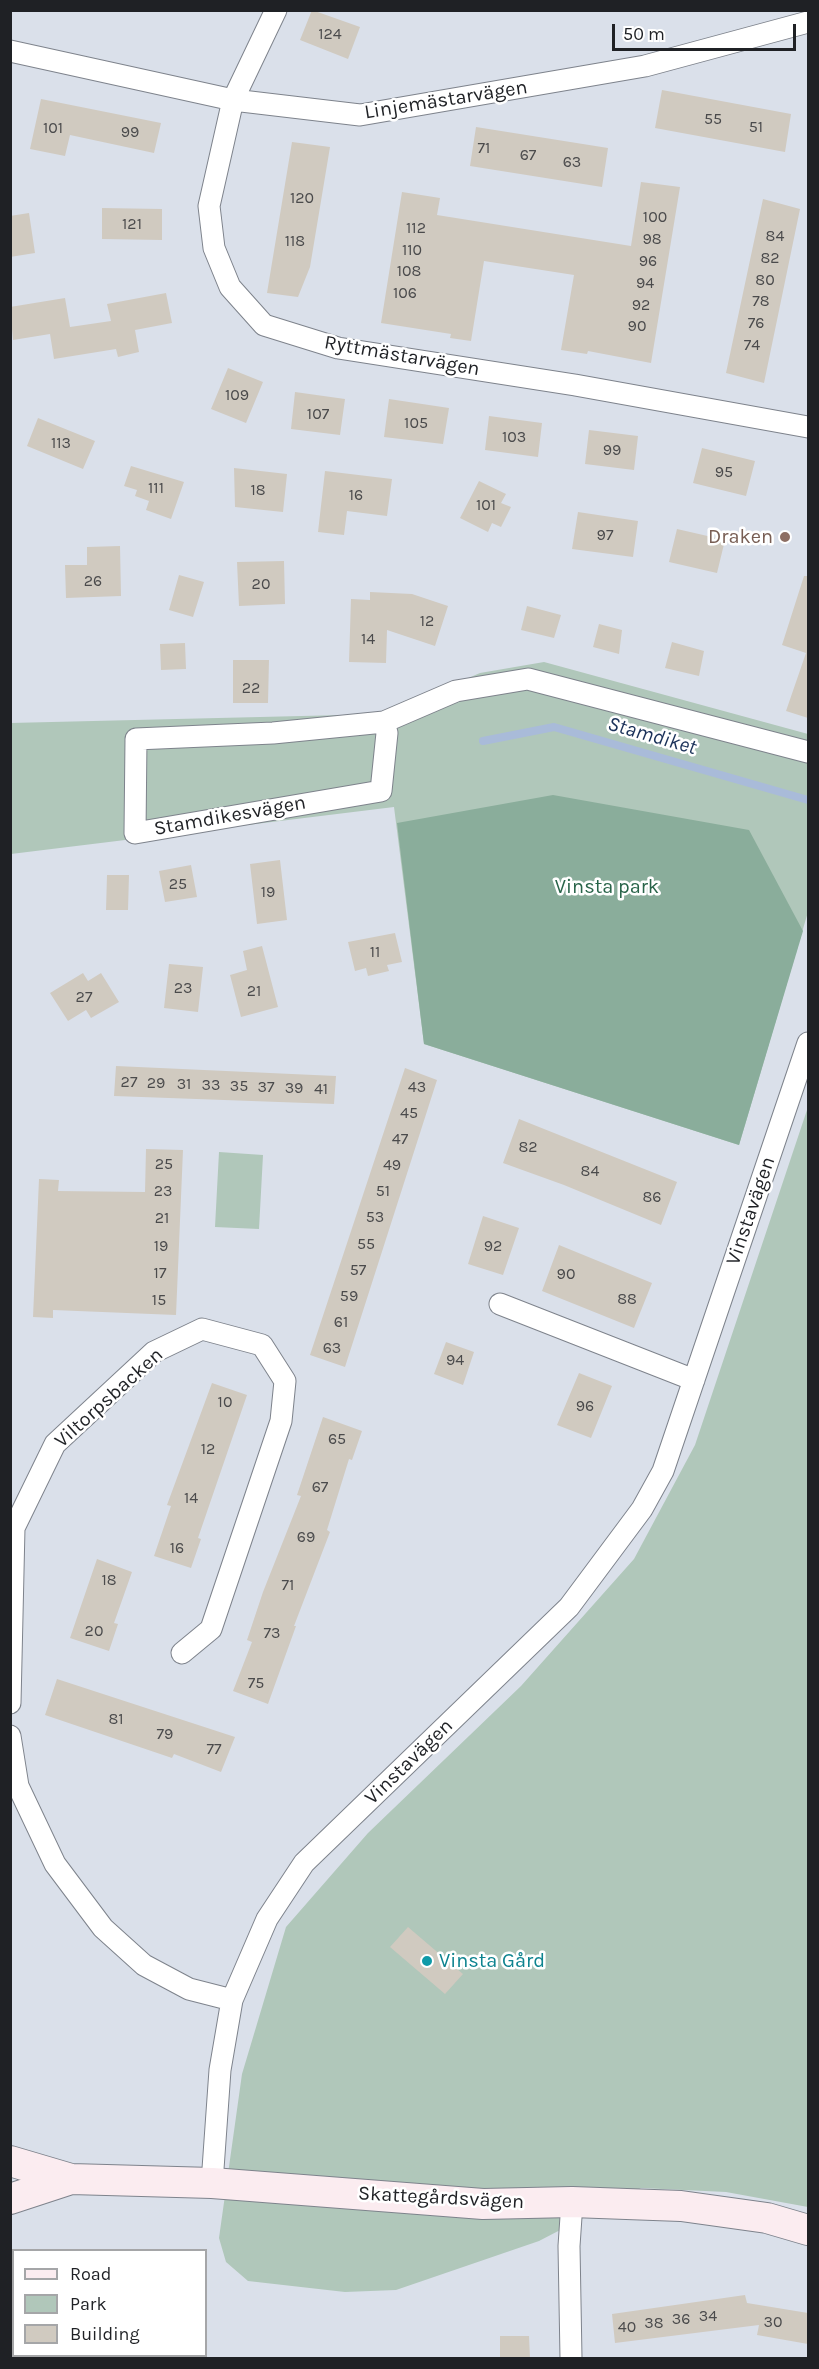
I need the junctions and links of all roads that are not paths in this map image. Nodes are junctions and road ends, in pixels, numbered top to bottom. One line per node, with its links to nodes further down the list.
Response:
1 (276, 10): 4 (street, Ryttmästarvägen)
2 (808, 22): 4 (street, Linjemästarvägen)
3 (10, 51): 4 (street, Linjemästarvägen)
4 (233, 100): 5 (street, Ryttmästarvägen)
5 (808, 427)
6 (384, 722): 6 (street, Stamdikesvägen); 7 (street, Stamdikesvägen)
7 (808, 752)
8 (808, 1043): 10 (street, Vinstavägen)
9 (500, 1304): 10 (street)
10 (694, 1380): 14 (street, Vinstavägen)
11 (182, 1653): 12 (street, Viltorpsbacken)
12 (10, 1703)
13 (10, 1736): 14 (street)
14 (232, 2000): 17 (street, Vinstavägen)
15 (10, 2161): 16 (street, Skattegårdsvägen)
16 (71, 2179): 17 (street, Skattegårdsvägen); 18 (street, Skattegårdsvägen)
17 (213, 2183): 19 (street, Skattegårdsvägen)
18 (10, 2199)
19 (573, 2202): 20 (street, Skattegårdsvägen); 21 (street)
20 (808, 2230)
21 (571, 2358)

